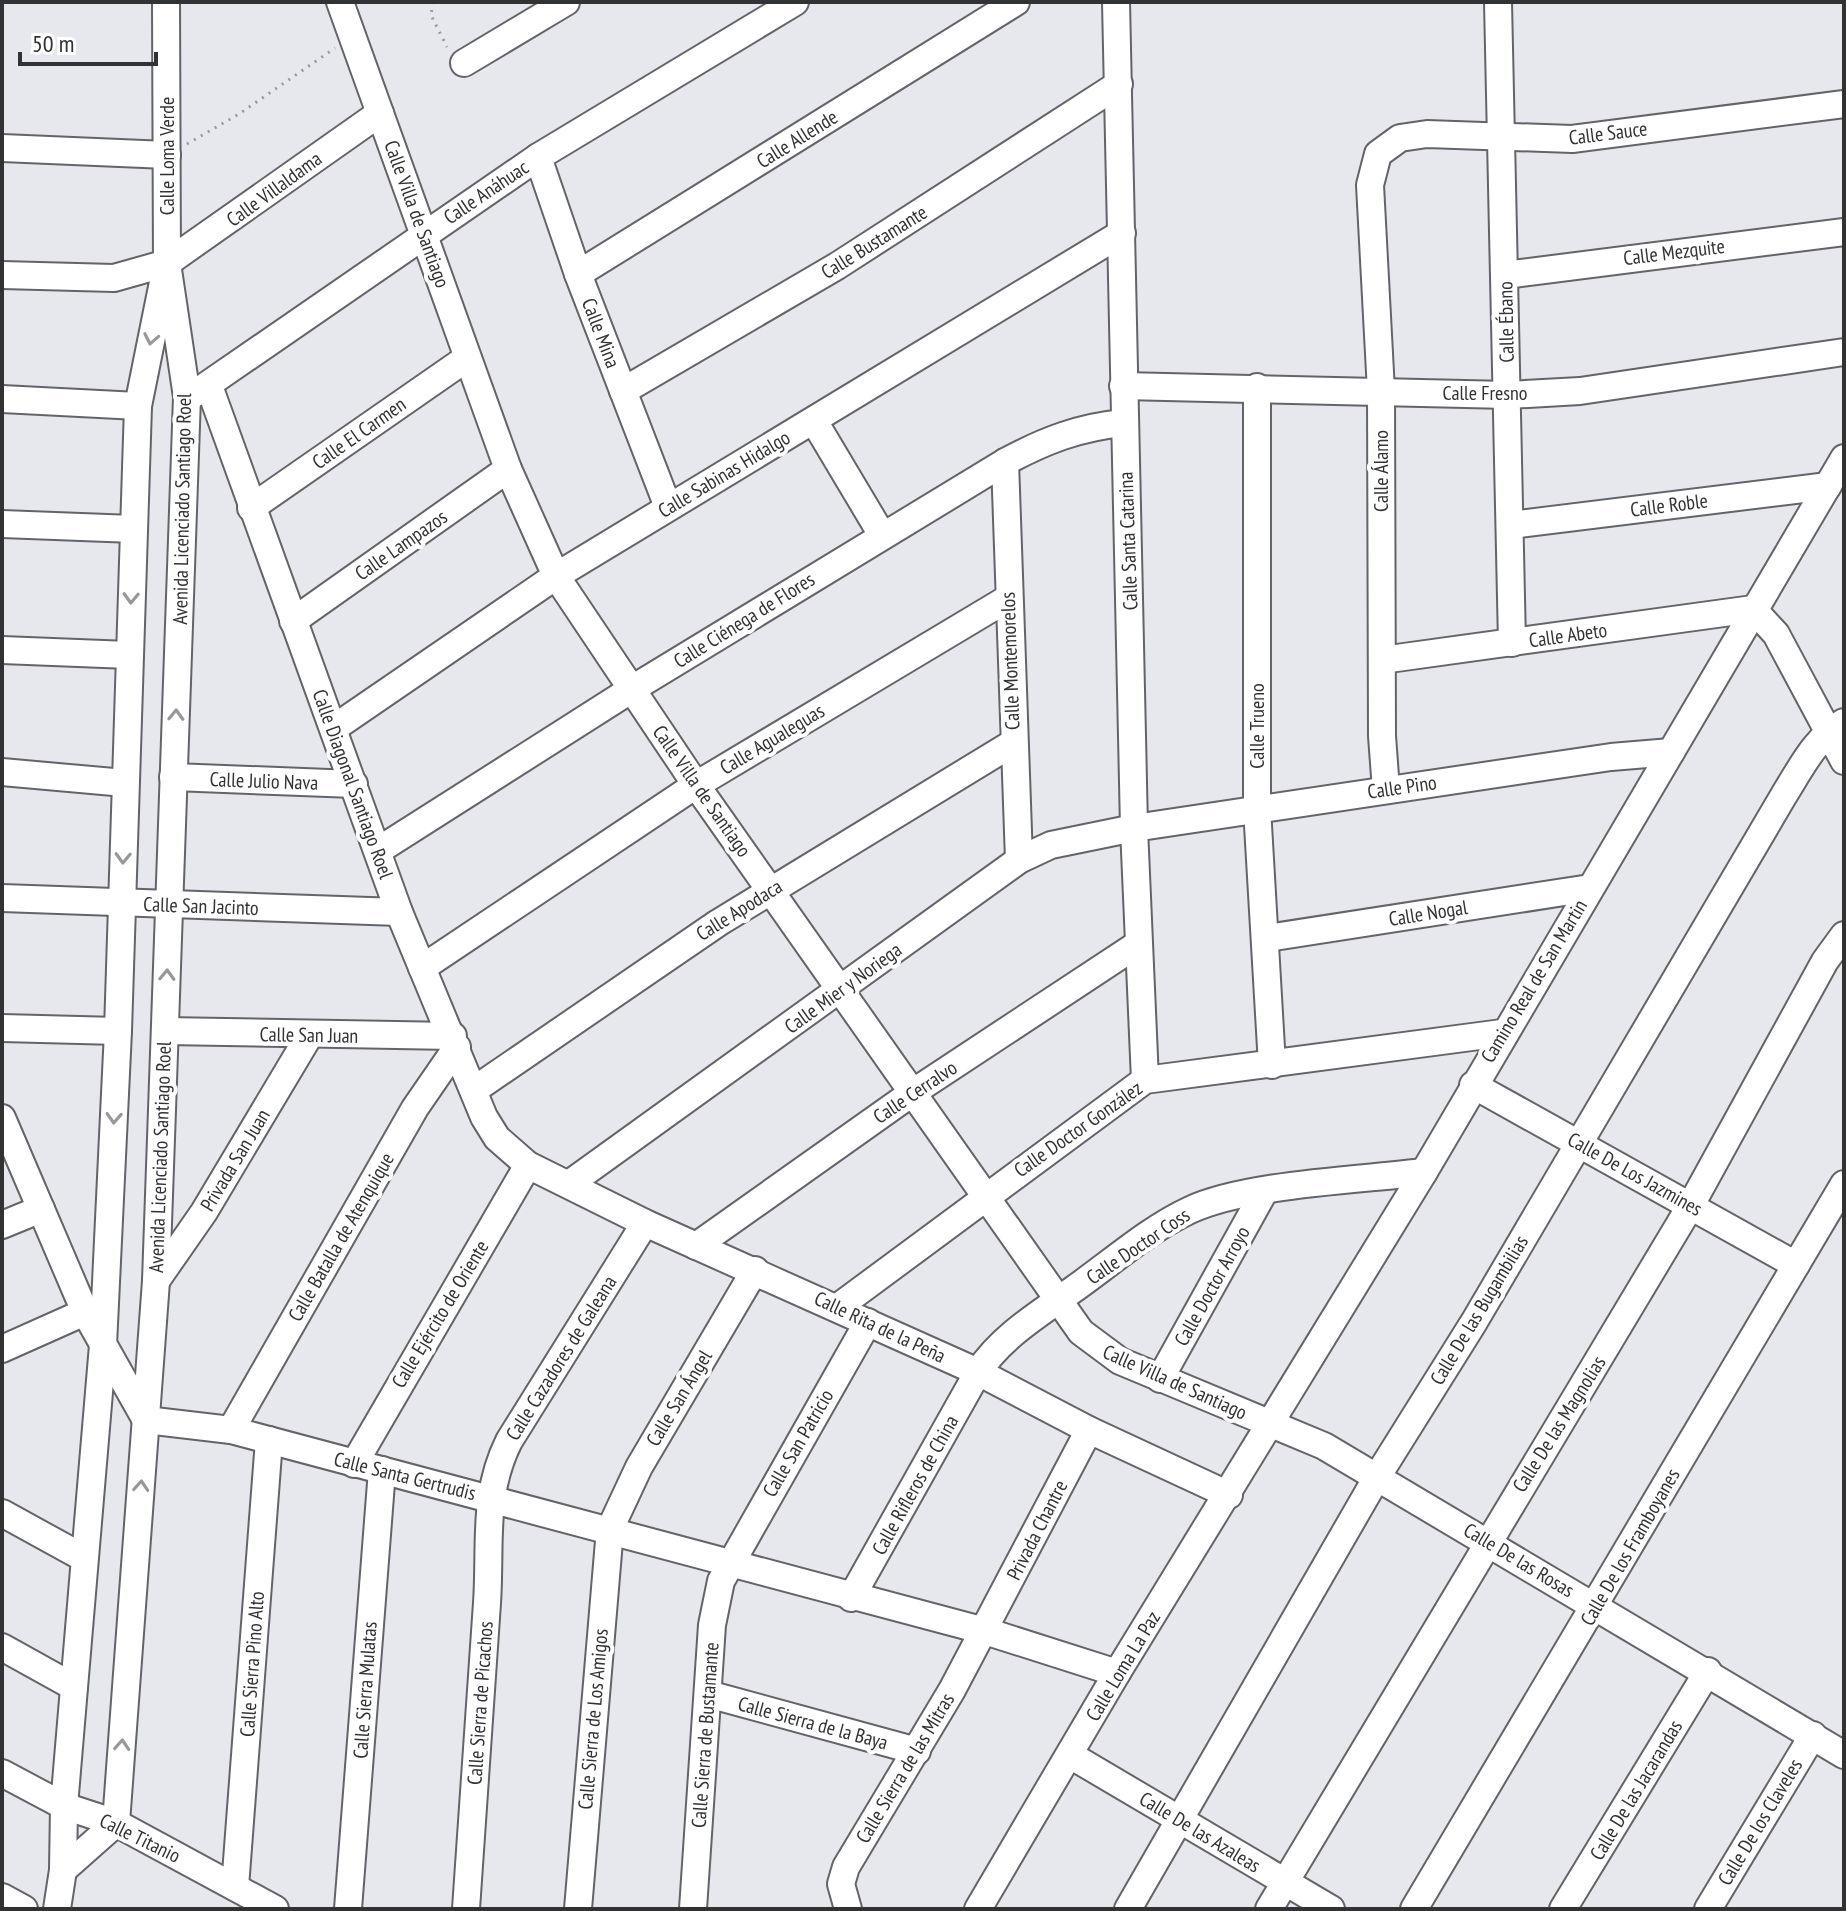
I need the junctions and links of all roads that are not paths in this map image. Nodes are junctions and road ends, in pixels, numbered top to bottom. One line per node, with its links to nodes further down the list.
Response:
1 (166, 2): 15 (street, Calle Loma Verde)
2 (340, 2): 11 (street, Calle Villa de Santiago)
3 (566, 2): 8 (street)
4 (795, 2): 16 (street, Calle Anáhuac)
5 (1016, 2): 21 (street, Calle Allende)
6 (1116, 2): 9 (street, Calle Santa Catarina)
7 (1498, 2): 12 (street, Calle Ébano)
8 (464, 63)
9 (1119, 84): 19 (street, Calle Santa Catarina); 28 (street, Calle Bustamante)
10 (1844, 104): 12 (street, Calle Sauce)
11 (380, 113): 18 (street, Calle Villa de Santiago); 20 (street, Calle Villaldama)
12 (1501, 138): 14 (street, Calle Sauce); 23 (street, Calle Ébano)
13 (2, 148): 15 (street)
14 (1378, 154): 29 (street, Calle Álamo)
15 (167, 155): 20 (street, Calle Loma Verde)
16 (538, 157): 18 (street, Calle Anáhuac); 21 (street, Calle Mina)
17 (1844, 232): 23 (street, Calle Mezquite)
18 (426, 233): 25 (street, Calle Villa de Santiago); 30 (street, Calle Anáhuac)
19 (1122, 233): 26 (street, Calle Santa Catarina); 34 (street, Calle Sabinas Hidalgo)
20 (167, 263): 22 (street, Calle Villaldama); 30 (street, Avenida Licenciado Santiago Roel); 33 (street, one-way to 33)
21 (578, 274): 28 (street, Calle Mina)
22 (2, 275)
23 (1505, 275): 31 (street, Calle Ébano)
24 (1844, 352): 31 (street, Calle Fresno)
25 (467, 358): 38 (street, Calle Villa de Santiago); 41 (street, Calle El Carmen)
26 (1123, 386): 27 (street, Calle Fresno); 35 (street, Calle Santa Catarina)
27 (1257, 387): 29 (street, Calle Fresno); 66 (street, Calle Trueno)
28 (623, 391): 40 (street, Calle Mina)
29 (1381, 391): 31 (street, Calle Fresno); 53 (street, Calle Álamo)
30 (198, 392): 41 (street, Calle Diagonal Santiago Roel); 61 (street, Avenida Licenciado Santiago Roel, one-way to 30)
31 (1508, 395): 43 (street, Calle Ébano)
32 (2, 399): 33 (street)
33 (138, 406): 44 (street)
34 (814, 421): 40 (street, Calle Sabinas Hidalgo); 45 (street)
35 (1124, 423): 37 (street, Calle Ciénega de Flores); 67 (street, Calle Santa Catarina)
36 (1844, 458): 39 (street)
37 (1005, 462): 45 (street, Calle Ciénega de Flores); 47 (street, Calle Montemorelos)
38 (508, 469): 46 (street, Calle Villa de Santiago); 49 (street, Calle Lampazos)
39 (1828, 486): 43 (street, Calle Roble); 48 (street, Camino Real de San Martin)
40 (668, 507): 46 (street, Calle Sabinas Hidalgo)
41 (251, 508): 49 (street, Calle Diagonal Santiago Roel)
42 (2, 524): 44 (street)
43 (1510, 525): 50 (street, Calle Ébano)
44 (134, 529): 52 (street, one-way to 52)
45 (882, 535): 54 (street, Calle Ciénega de Flores)
46 (556, 576): 54 (street, Calle Villa de Santiago); 56 (street, Calle Sabinas Hidalgo)
47 (1007, 599): 57 (street, Calle Montemorelos); 64 (street, Calle Agualeguas)
48 (1753, 609): 50 (street, Calle Abeto); 55 (street); 58 (street, Camino Real de San Martin)
49 (293, 621): 56 (street, Calle Diagonal Santiago Roel)
50 (1512, 643): 53 (street, Calle Abeto)
51 (2, 650): 52 (street)
52 (129, 655): 62 (street)
53 (1382, 660): 65 (street, Calle Álamo)
54 (632, 689): 64 (street, Calle Villa de Santiago); 68 (street, Calle Ciénega de Flores)
55 (1836, 727): 59 (street); 93 (street, Calle De las Bugambilias)
56 (334, 728): 63 (street, Calle Diagonal Santiago Roel)
57 (1013, 743): 69 (street, Calle Montemorelos); 71 (street, Calle Apodaca)
58 (1671, 752): 65 (street, Calle Pino); 70 (street, Camino Real de San Martin)
59 (1844, 761)
60 (2, 772): 62 (street)
61 (173, 777): 63 (street, Calle Julio Nava); 74 (street, Avenida Licenciado Santiago Roel)
62 (125, 783): 73 (street, one-way to 73)
63 (354, 784): 68 (street, Calle Diagonal Santiago Roel)
64 (696, 785): 71 (street, Calle Villa de Santiago); 79 (street, Calle Agualeguas)
65 (1386, 790): 66 (street, Calle Pino)
66 (1257, 808): 67 (street, Calle Pino); 77 (street, Calle Trueno)
67 (1134, 828): 69 (street, Calle Mier y Noriega); 78 (street, Calle Santa Catarina)
68 (379, 850): 75 (street, Calle Diagonal Santiago Roel)
69 (1019, 860): 80 (street, Calle Mier y Noriega)
70 (1590, 888): 77 (street, Calle Nogal); 84 (street, Camino Real de San Martin)
71 (772, 889): 80 (street, Calle Villa de Santiago); 90 (street, Calle Apodaca)
72 (2, 898): 73 (street, Calle San Jacinto)
73 (122, 902): 74 (street, Calle San Jacinto); 82 (street)
74 (169, 906): 75 (street, Calle San Jacinto); 83 (street, Avenida Licenciado Santiago Roel, one-way to 74)
75 (399, 912): 79 (street, Calle Diagonal Santiago Roel)
76 (1844, 935): 100 (street, Calle De las Magnolias)
77 (1267, 938): 87 (street, Calle Trueno)
78 (1138, 944): 88 (street, Calle Santa Catarina); 91 (street, Calle Cerralvo)
79 (422, 968): 86 (street, Calle Diagonal Santiago Roel)
80 (841, 990): 91 (street, Calle Villa de Santiago); 96 (street, Calle Mier y Noriega)
81 (2, 1028): 82 (street)
82 (118, 1031): 112 (street, one-way to 112)
83 (165, 1031): 85 (street, Calle San Juan); 107 (street, Avenida Licenciado Santiago Roel)
84 (1502, 1033): 87 (street, Calle Doctor González); 89 (street, Camino Real de San Martin)
85 (309, 1036): 86 (street, Calle San Juan); 107 (street, Privada San Juan)
86 (455, 1042): 90 (street, Calle Diagonal Santiago Roel); 118 (street, Calle Batalla de Atenquique)
87 (1272, 1065): 88 (street, Calle Doctor González)
88 (1145, 1080): 99 (street, Calle Doctor González)
89 (1473, 1085): 93 (street, Calle De Los Jazmines); 95 (street, Camino Real de San Martin)
90 (474, 1090): 94 (street, Calle Diagonal Santiago Roel)
91 (912, 1093): 99 (street, Calle Villa de Santiago); 104 (street, Calle Cerralvo)
92 (2, 1118): 101 (street)
93 (1578, 1141): 100 (street, Calle De Los Jazmines); 123 (street, Calle De las Bugambilias)
94 (528, 1165): 96 (street, Calle Rita de la Peña); 121 (street, Calle Ejército de Oriente)
95 (1424, 1172): 98 (street, Calle Doctor Coss); 117 (street, Camino Real de San Martin)
96 (569, 1184): 102 (street, Calle Rita de la Peña)
97 (1844, 1184): 105 (street, Calle De los Framboyanes)
98 (1264, 1192): 108 (street, Calle Doctor Coss); 115 (street, Calle Doctor Arroyo)
99 (984, 1196): 108 (street, Calle Villa de Santiago); 109 (street, Calle Doctor González)
100 (1691, 1205): 105 (street, Calle De Los Jazmines); 128 (street, Calle De las Magnolias)
101 (41, 1209): 103 (street); 110 (street)
102 (645, 1223): 104 (street, Calle Rita de la Peña); 125 (street, Calle Cazadores de Galeana)
103 (2, 1225)
104 (696, 1246): 106 (street, Calle Rita de la Peña)
105 (1796, 1265): 132 (street, Calle De los Framboyanes)
106 (755, 1270): 109 (street, Calle Rita de la Peña); 127 (street, Calle San Ángel)
107 (156, 1281): 116 (street, Avenida Licenciado Santiago Roel)
108 (1056, 1301): 114 (street, Calle Doctor Coss); 115 (street, Calle Villa de Santiago)
109 (838, 1307): 111 (street, Calle Rita de la Peña)
110 (85, 1312): 112 (street); 113 (street)
111 (868, 1322): 114 (street, Calle Rita de la Peña); 130 (street, Calle San Patricio)
112 (103, 1345): 116 (street); 129 (street)
113 (2, 1349)
114 (978, 1372): 119 (street, Calle Rita de la Peña); 131 (street, Calle Rifleros de China)
115 (1160, 1379): 117 (street, Calle Villa de Santiago)
116 (146, 1420): 118 (street, Calle Santa Gertrudis); 146 (street, Avenida Licenciado Santiago Roel, one-way to 116)
117 (1272, 1425): 123 (street, Calle De las Rosas); 124 (street, Calle Loma La Paz)
118 (231, 1430): 120 (street, Calle Santa Gertrudis)
119 (1089, 1430): 124 (street, Calle Rita de la Peña); 133 (street, Privada Chantre)
120 (269, 1440): 121 (street, Calle Santa Gertrudis); 149 (street, Calle Sierra Pino Alto)
121 (354, 1464): 122 (street, Calle Santa Gertrudis)
122 (382, 1470): 125 (street, Calle Santa Gertrudis); 154 (street, Calle Sierra Mulatas)
123 (1377, 1477): 128 (street, Calle De las Rosas); 145 (street, Calle De las Bugambilias)
124 (1229, 1495): 136 (street, Calle Loma La Paz)
125 (489, 1497): 127 (street, Calle Santa Gertrudis); 155 (street, Calle Sierra de Picachos)
126 (2, 1513): 129 (street)
127 (610, 1529): 130 (street, Calle Santa Gertrudis); 156 (street, Calle Sierra de Los Amigos)
128 (1487, 1540): 132 (street, Calle De las Rosas); 148 (street, Calle De las Magnolias)
129 (84, 1558): 137 (street)
130 (728, 1564): 131 (street, Calle Santa Gertrudis); 138 (street, Calle Sierra de Bustamante)
131 (851, 1598): 133 (street, Calle Santa Gertrudis)
132 (1596, 1606): 135 (street, Calle De las Rosas); 163 (street, Calle De los Framboyanes)
133 (985, 1631): 136 (street, Calle Santa Gertrudis); 140 (street, Calle Sierra de las Mitras)
134 (2, 1647): 137 (street)
135 (1708, 1671): 139 (street, Calle De las Rosas); 164 (street, Calle De las Jacarandas)
136 (1117, 1673): 141 (street, Calle Loma La Paz)
137 (74, 1687): 144 (street)
138 (708, 1694): 140 (street, Calle Sierra de la Baya); 157 (street, Calle Sierra de Bustamante)
139 (1813, 1735): 142 (street, Calle De las Rosas); 165 (street, Calle De los Claveles)
140 (917, 1751): 158 (street, Calle Sierra de las Mitras)
141 (1070, 1755): 145 (street, Calle De las Azaleas); 159 (street, Calle Loma La Paz)
142 (1844, 1755)
143 (2, 1773): 144 (street, Calle Titanio)
144 (64, 1806): 146 (street, Calle Titanio); 147 (street)
145 (1181, 1820): 148 (street, Calle De las Azaleas); 160 (street, Calle De las Bugambilias)
146 (116, 1823): 147 (street); 149 (street, Calle Titanio)
147 (63, 1870): 152 (street)
148 (1285, 1882): 161 (street, Calle De las Magnolias); 162 (street, Calle De las Azaleas)
149 (235, 1887): 153 (street, Calle Titanio)
150 (2, 1897): 151 (street)
151 (24, 1909)
152 (57, 1909)
153 (275, 1909)
154 (348, 1909)
155 (466, 1909)
156 (578, 1909)
157 (693, 1909)
158 (848, 1909)
159 (978, 1909)
160 (1128, 1909)
161 (1269, 1909)
162 (1331, 1909)
163 (1414, 1909)
164 (1563, 1909)
165 (1708, 1909)

